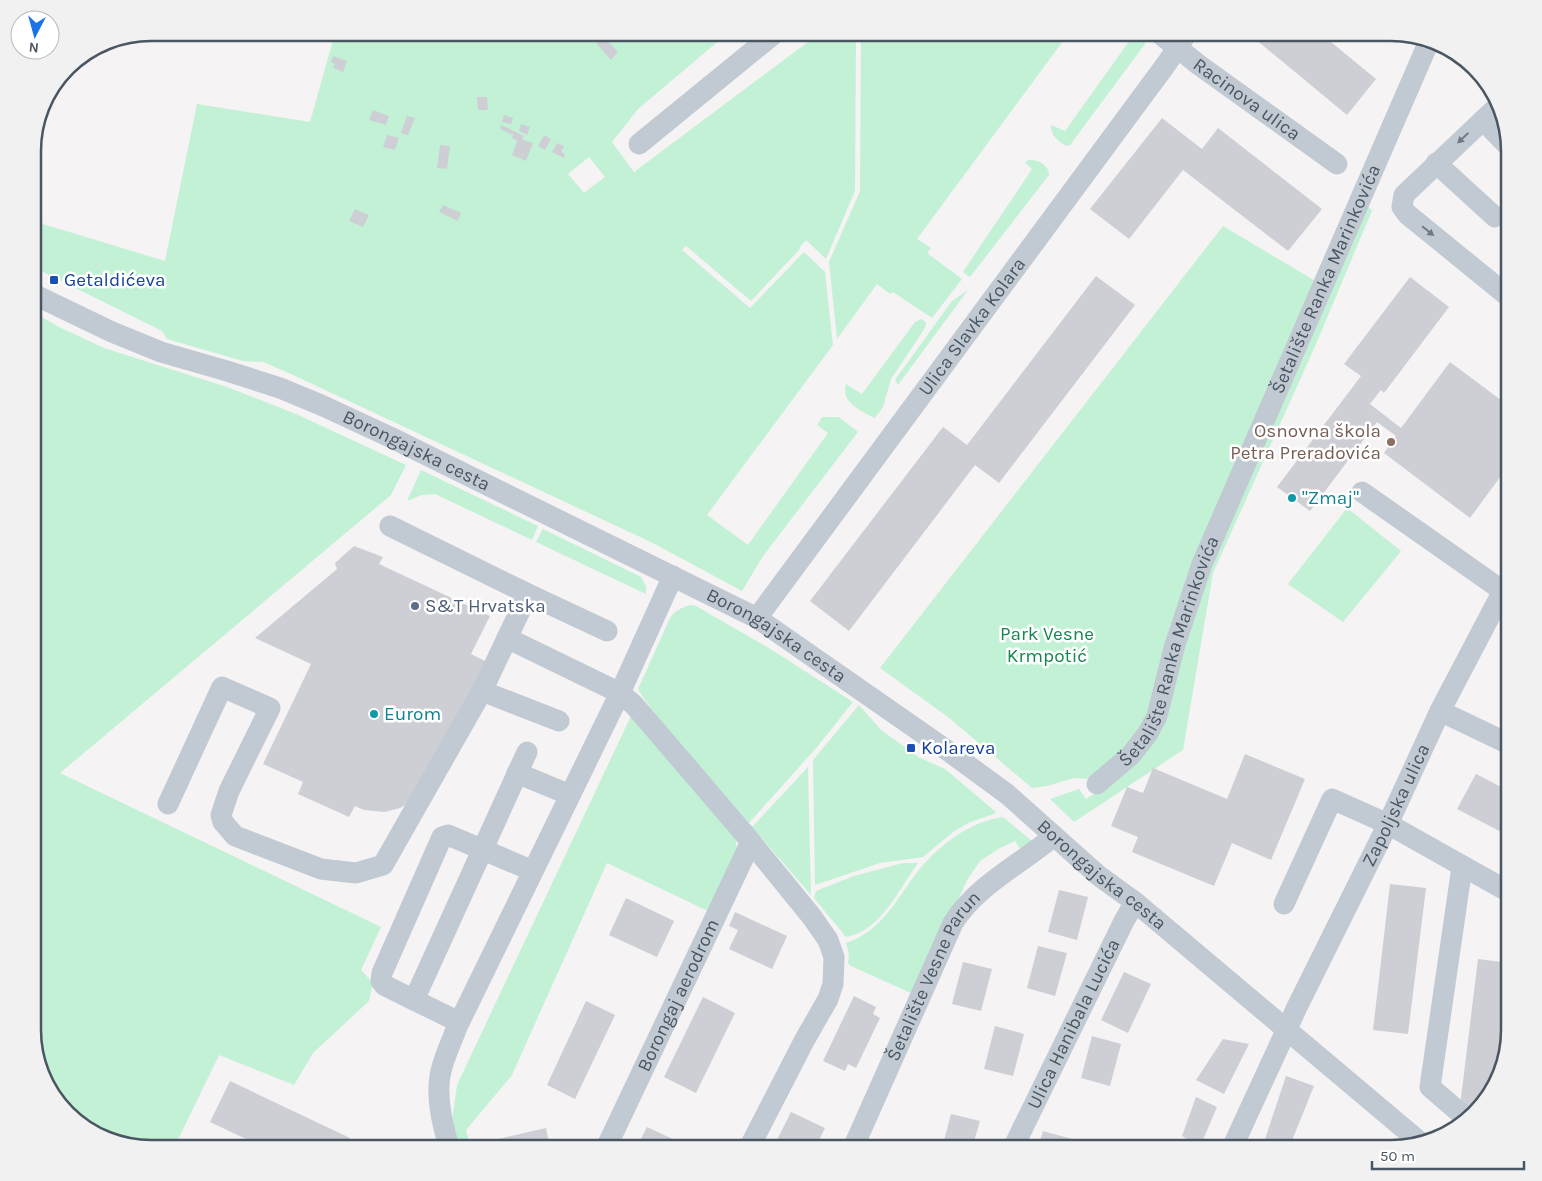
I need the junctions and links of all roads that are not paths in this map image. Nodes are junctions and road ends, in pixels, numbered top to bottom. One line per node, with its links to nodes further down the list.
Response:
1 (765, 41): 8 (street)
2 (1181, 41): 20 (street, Ulica Slavka Kolara)
3 (1183, 41): 10 (street, Racinova ulica)
4 (1426, 47): 30 (street, Šetalište Ranka Marinkovića)
5 (1493, 111): 6 (street)
6 (1483, 120): 7 (street); 9 (street, one-way to 9)
7 (1500, 138)
8 (639, 144)
9 (1436, 163): 11 (street); 12 (street, one-way to 12)
10 (1337, 164)
11 (1495, 217)
12 (1501, 290)
13 (41, 298): 16 (street, Borongajska cesta)
14 (1362, 492): 17 (street)
15 (390, 526): 18 (street)
16 (672, 576): 20 (street, Borongajska cesta); 24 (street)
17 (1501, 583)
18 (528, 594): 21 (street); 22 (street)
19 (1501, 595): 25 (street, Zapoljska ulica)
20 (757, 618): 34 (street, Borongajska cesta)
21 (607, 631)
22 (507, 638): 23 (street); 24 (street)
23 (482, 691): 26 (street); 32 (street)
24 (620, 693): 31 (street); 35 (street)
25 (1440, 711): 27 (street); 33 (street, Zapoljska ulica)
26 (559, 721)
27 (1501, 740)
28 (527, 752): 29 (street)
29 (517, 773): 31 (street); 36 (street)
30 (1096, 784)
31 (570, 795): 38 (street)
32 (168, 804)
33 (1388, 824): 37 (street); 41 (street); 44 (street, Zapoljska ulica)
34 (1054, 836): 40 (street, Borongajska cesta); 50 (street, Šetalište Vesne Parun)
35 (751, 842): 48 (street, Borongaj aerodrom); 49 (street)
36 (483, 849): 38 (street); 42 (street); 42 (street)
37 (1462, 867): 39 (street); 45 (street)
38 (533, 871): 43 (street)
39 (1501, 887)
40 (1135, 902): 44 (street, Borongajska cesta); 51 (street, Ulica Hanibala Lucića)
41 (1284, 904)
42 (414, 1000): 43 (street)
43 (459, 1022): 47 (street)
44 (1287, 1031): 46 (street, Borongajska cesta); 52 (street, Zapoljska ulica)
45 (1461, 1114)
46 (1414, 1137)
47 (447, 1140)
48 (610, 1140)
49 (753, 1140)
50 (857, 1140)
51 (1017, 1140)
52 (1236, 1140)

